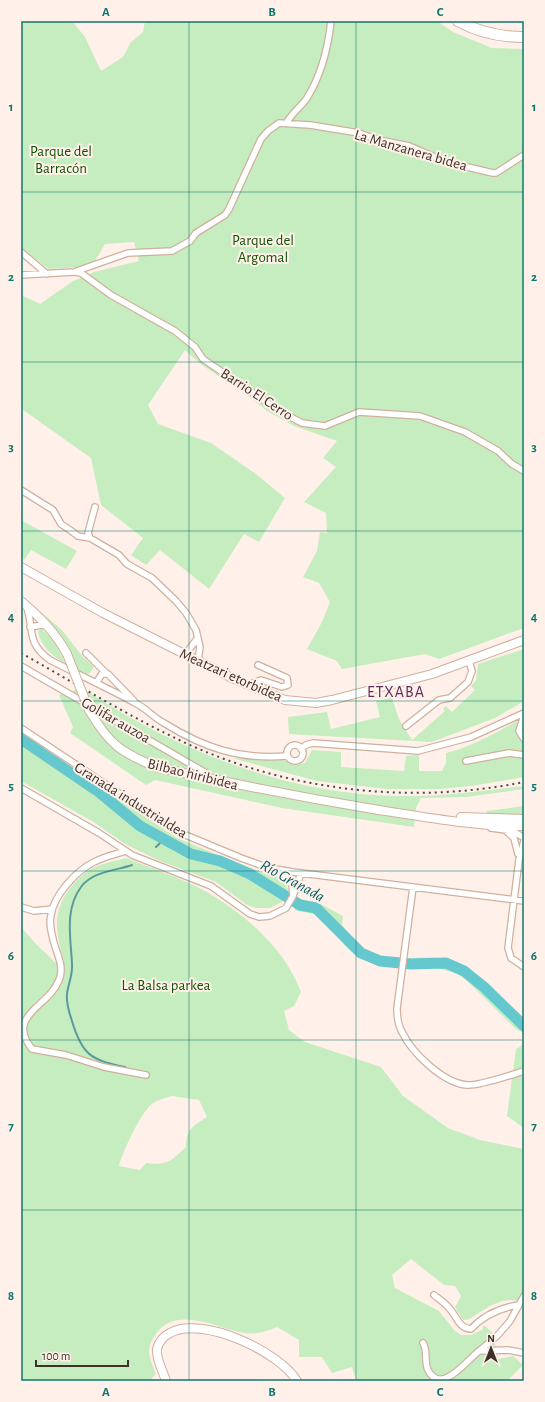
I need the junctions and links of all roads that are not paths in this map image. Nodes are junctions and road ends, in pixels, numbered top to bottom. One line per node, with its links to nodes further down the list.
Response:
1 (331, 21): 4 (street)
2 (458, 21): 3 (highway)
3 (524, 37)
4 (287, 122): 5 (street, La Manzanera bidea); 7 (street)
5 (524, 155)
6 (21, 252): 8 (street)
7 (74, 272): 8 (street); 10 (street, Barrio El Cerro)
8 (47, 274): 9 (street)
9 (21, 275)
10 (524, 471)
11 (21, 490): 13 (street)
12 (94, 507): 13 (street)
13 (90, 538): 18 (street)
14 (21, 567): 21 (street, Meatzari etorbidea)
15 (23, 603): 16 (street); 17 (street, Bilbao hiribidea)
16 (30, 626): 17 (street); 27 (street)
17 (48, 626): 38 (street, Bilbao hiribidea, bridge)
18 (197, 639): 21 (street); 23 (street)
19 (524, 640): 22 (street, Meatzari etorbidea)
20 (86, 653): 26 (street)
21 (185, 655): 23 (street, Meatzari etorbidea)
22 (469, 660): 28 (street, Meatzari etorbidea); 31 (street)
23 (198, 661): 28 (street, Meatzari etorbidea)
24 (258, 665): 28 (street)
25 (21, 666): 38 (street, Golifar auzoa)
26 (106, 673): 27 (street); 29 (street)
27 (96, 683): 29 (street)
28 (248, 684)
29 (137, 704): 36 (street)
30 (524, 714): 33 (street); 34 (street)
31 (406, 726)
32 (21, 728): 49 (street, Granada industrialdea)
33 (524, 739)
34 (301, 749): 36 (street); 36 (street)
35 (524, 755): 37 (street)
36 (287, 756)
37 (466, 760)
38 (208, 778): 40 (street, Bilbao hiribidea)
39 (21, 788): 47 (street)
40 (353, 806): 41 (street, Bilbao hiribidea); 42 (street, Bilbao hiribidea)
41 (440, 820): 43 (street, Bilbao hiribidea); 44 (street)
42 (524, 820)
43 (524, 826)
44 (503, 830): 45 (street); 48 (street)
45 (524, 838)
46 (524, 841): 48 (street)
47 (126, 851): 52 (street); 56 (street)
48 (519, 860): 53 (street)
49 (281, 870): 50 (street, Granada industrialdea); 52 (street)
50 (301, 873): 51 (street, Granada industrialdea); 52 (street)
51 (413, 887): 53 (street, Granada industrialdea); 58 (street)
52 (293, 896)
53 (515, 900): 54 (street, Granada industrialdea); 57 (street)
54 (524, 901)
55 (21, 907): 56 (street)
56 (52, 909): 59 (street)
57 (524, 967)
58 (524, 1071)
59 (146, 1075)
60 (434, 1295): 62 (street)
61 (524, 1296): 62 (street)
62 (518, 1305): 64 (street)
63 (423, 1343): 64 (street)
64 (479, 1351): 65 (street)
65 (524, 1353)
66 (166, 1381): 67 (street)
67 (297, 1381)

